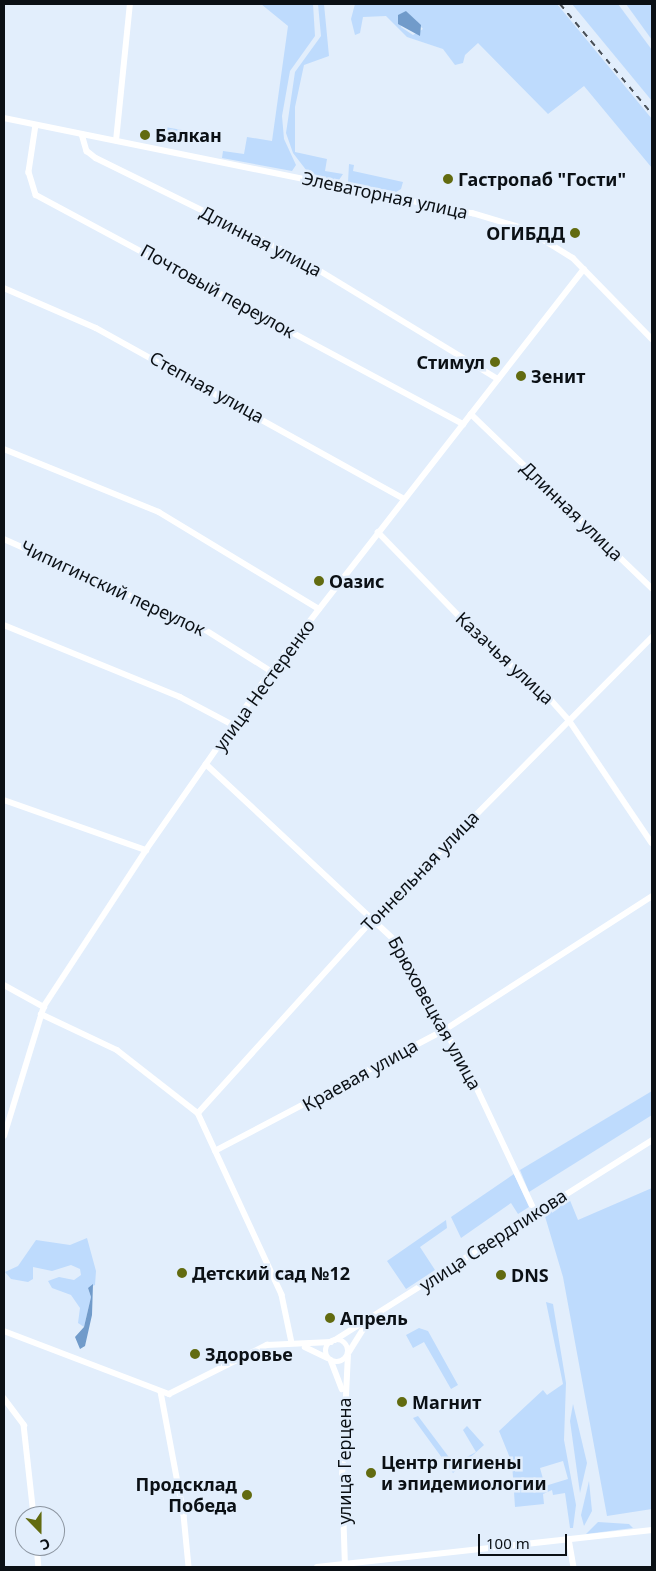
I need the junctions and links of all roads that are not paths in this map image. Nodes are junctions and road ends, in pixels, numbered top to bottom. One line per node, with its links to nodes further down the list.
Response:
1 (130, 4): 5 (street)
2 (4, 118): 3 (street)
3 (36, 125): 4 (street); 11 (street, Почтовый переулок)
4 (79, 134): 5 (street, Элеваторная улица); 9 (street, Длинная улица)
5 (116, 141): 6 (street, Элеваторная улица)
6 (584, 269): 8 (street, Элеваторная улица); 9 (street, улица Нестеренко)
7 (4, 288): 13 (street, Степная улица)
8 (652, 339)
9 (498, 379): 10 (street, улица Нестеренко)
10 (471, 414): 11 (street, улица Нестеренко); 16 (street, Длинная улица)
11 (463, 424): 13 (street, улица Нестеренко)
12 (4, 448): 17 (street)
13 (404, 499): 14 (street, улица Нестеренко)
14 (378, 532): 17 (street, улица Нестеренко); 21 (street, Казачья улица)
15 (4, 539): 20 (street, Чипигинский переулок)
16 (652, 588)
17 (318, 609): 20 (street, улица Нестеренко)
18 (4, 625): 22 (street)
19 (652, 637): 21 (street, Тоннельная улица)
20 (271, 671): 22 (street, улица Нестеренко)
21 (569, 720): 25 (street, Казачья улица); 28 (street, Тоннельная улица)
22 (233, 725): 23 (street, улица Нестеренко)
23 (206, 764): 26 (street, улица Нестеренко); 28 (street, Брюховецкая улица)
24 (4, 800): 26 (street)
25 (652, 843)
26 (146, 850): 30 (street, улица Нестеренко)
27 (652, 896): 32 (street, Краевая улица)
28 (374, 917): 32 (street, Брюховецкая улица); 33 (street, Тоннельная улица)
29 (4, 985): 30 (street)
30 (44, 1007): 31 (street, улица Нестеренко)
31 (41, 1014): 33 (street); 34 (street, улица Нестеренко)
32 (446, 1029): 36 (street, Краевая улица); 37 (street, Брюховецкая улица)
33 (198, 1113): 36 (street)
34 (4, 1136)
35 (652, 1140): 37 (street, улица Свердликова)
36 (215, 1151): 41 (street)
37 (535, 1211): 38 (street, улица Свердликова)
38 (370, 1320): 40 (street, улица Свердликова); 42 (street, улица Герцена)
39 (4, 1331): 44 (street)
40 (333, 1341): 41 (street, улица Свердликова); 42 (street); 43 (street)
41 (295, 1344): 43 (street); 44 (street, улица Свердликова)
42 (348, 1355): 43 (street); 46 (street, улица Герцена)
43 (330, 1360): 46 (street)
44 (160, 1392): 51 (street)
45 (4, 1398): 47 (street)
46 (344, 1398): 50 (street, улица Герцена)
47 (33, 1506)
48 (652, 1530): 49 (street)
49 (569, 1539): 50 (street); 53 (street)
50 (345, 1565): 52 (street)
51 (189, 1567)
52 (317, 1567)
53 (574, 1567)

